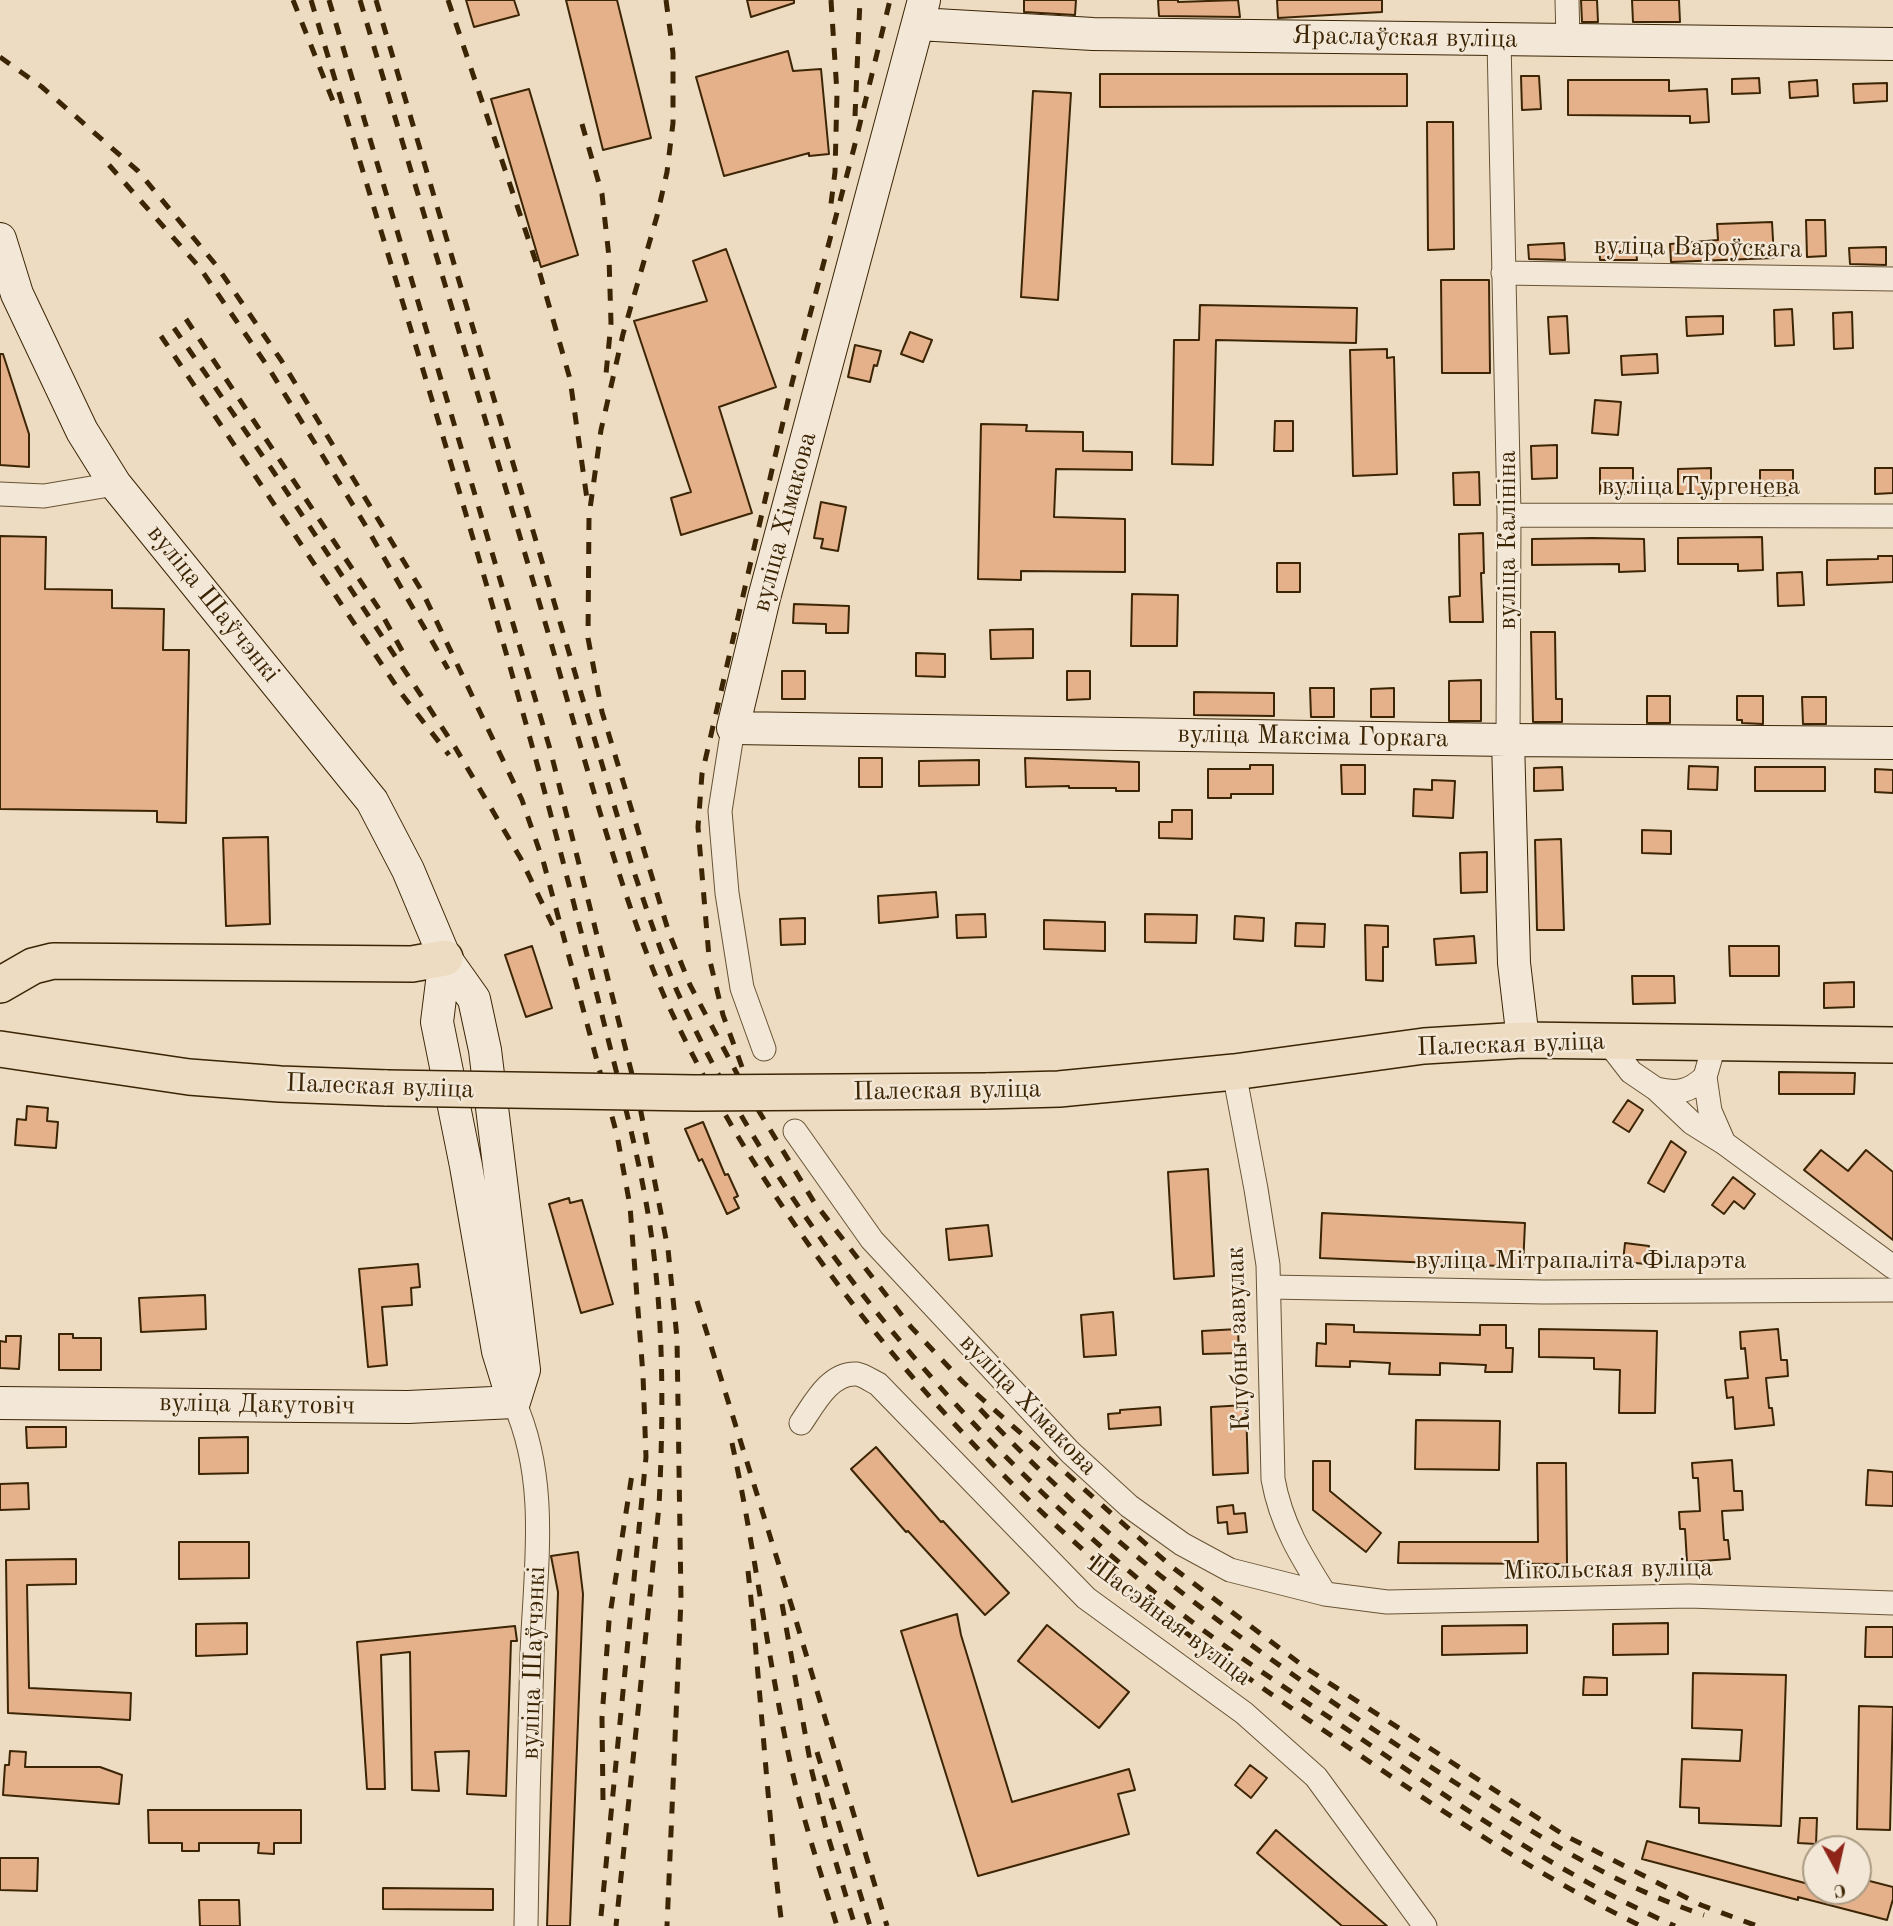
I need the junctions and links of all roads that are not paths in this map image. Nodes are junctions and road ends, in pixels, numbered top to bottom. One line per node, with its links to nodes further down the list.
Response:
1 (1567, 0): 3 (street)
2 (921, 12): 4 (street, Яраслаўская вуліца); 13 (street, вуліца Хімакова)
3 (1568, 39): 4 (street, Яраслаўская вуліца); 5 (street, Яраслаўская вуліца)
4 (1499, 40): 7 (street, вуліца Калініна)
5 (1893, 44)
6 (0, 239): 9 (street, вуліца Шаўчэнкі)
7 (1503, 273): 8 (street, вуліца Вароўскага); 11 (street, вуліца Калініна)
8 (1893, 279)
9 (115, 484): 10 (street); 16 (street, вуліца Шаўчэнкі)
10 (0, 494)
11 (1509, 515): 12 (street, вуліца Тургенева); 14 (street, вуліца Калініна)
12 (1893, 516)
13 (733, 728): 14 (street, вуліца Максіма Горкага); 24 (street, вуліца Хімакова)
14 (1508, 740): 15 (street, вуліца Максіма Горкага); 19 (street, вуліца Калініна)
15 (1893, 743)
16 (445, 958): 17 (main road); 31 (street, вуліца Шаўчэнкі); 32 (street, вуліца Шаўчэнкі)
17 (4, 984)
18 (0, 1023): 25 (main road)
19 (1522, 1040): 20 (main road, Палеская вуліца); 26 (main road, Палеская вуліца)
20 (1607, 1041): 21 (main road, Палеская вуліца); 28 (street)
21 (1715, 1042): 22 (main road, Палеская вуліца); 27 (street)
22 (1893, 1045)
23 (0, 1049): 25 (main road, Палеская вуліца)
24 (764, 1049)
25 (35, 1054): 26 (main road, Палеская вуліца, bridge)
26 (1234, 1072): 34 (street, Клубны завулак)
27 (1705, 1077): 28 (street); 30 (street)
28 (1656, 1089): 30 (street)
29 (795, 1131): 41 (street, вуліца Хімакова)
30 (1724, 1143): 33 (street)
31 (504, 1199): 32 (street); 37 (street, вуліца Шаўчэнкі)
32 (471, 1203): 36 (street, вуліца Шаўчэнкі)
33 (1893, 1267)
34 (1269, 1287): 35 (street, вуліца Мітрапаліта Філарэта); 41 (street, Клубны завулак)
35 (1893, 1290)
36 (498, 1352): 37 (street, вуліца Шаўчэнкі); 39 (street, вуліца Шаўчэнкі)
37 (514, 1402): 39 (street, вуліца Дакутовіч); 43 (street, вуліца Шаўчэнкі)
38 (0, 1403): 39 (street, вуліца Дакутовіч)
39 (463, 1406)
40 (800, 1423): 44 (street, Шасэйная вуліца)
41 (1325, 1594): 42 (street, Мікольская вуліца)
42 (1893, 1602)
43 (526, 1926)
44 (1426, 1926)

